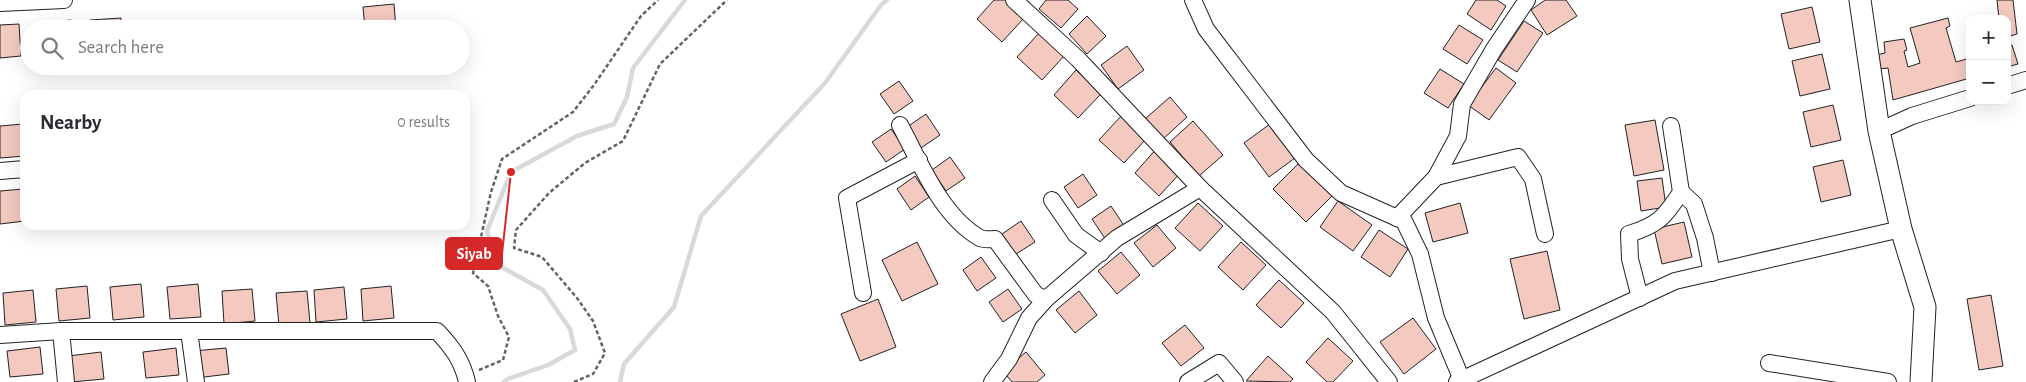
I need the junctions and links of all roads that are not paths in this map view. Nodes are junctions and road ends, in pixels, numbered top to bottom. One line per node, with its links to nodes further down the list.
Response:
1 (64, 0): 6 (street)
2 (1014, 0): 17 (street)
3 (1194, 0): 20 (street)
4 (1527, 0): 16 (street)
5 (1860, 0): 12 (main road)
6 (0, 3)
7 (2026, 80): 8 (street)
8 (2011, 85)
9 (1966, 99): 12 (street)
10 (900, 125): 13 (street)
11 (1671, 126): 18 (street)
12 (1879, 131): 21 (main road)
13 (919, 160): 25 (street); 27 (street)
14 (20, 169): 15 (street)
15 (0, 171)
16 (1436, 177): 20 (street); 22 (street)
17 (1200, 188): 23 (street); 40 (street)
18 (1681, 192): 24 (street); 26 (street)
19 (1052, 200): 23 (street)
20 (1398, 218): 33 (street)
21 (1901, 229): 24 (street); 42 (main road)
22 (1545, 234)
23 (1100, 253): 27 (street)
24 (1712, 272): 26 (street)
25 (863, 293)
26 (1640, 298): 32 (street)
27 (1046, 299): 37 (street)
28 (189, 331): 29 (street); 35 (street); 36 (street)
29 (61, 332): 30 (street); 34 (street)
30 (0, 335)
31 (1770, 363): 41 (street)
32 (1484, 376): 33 (street)
33 (1460, 381)
34 (66, 382)
35 (196, 382)
36 (468, 382)
37 (992, 382)
38 (1188, 382): 39 (street)
39 (1235, 382)
40 (1389, 382)
41 (1888, 382)
42 (1921, 382)

